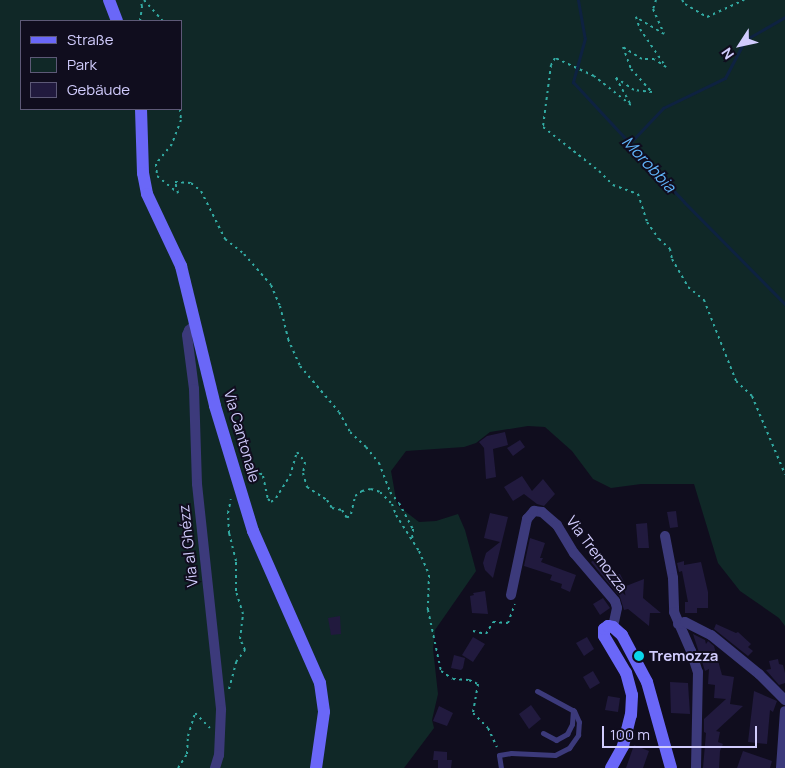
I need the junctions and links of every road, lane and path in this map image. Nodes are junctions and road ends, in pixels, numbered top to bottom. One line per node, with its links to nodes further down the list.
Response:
1 (109, 0): 7 (street)
2 (140, 0): 8 (path)
3 (144, 0): 9 (path)
4 (656, 0): 13 (path)
5 (682, 0): 6 (path)
6 (744, 0)
7 (117, 20)
8 (140, 20)
9 (162, 20)
10 (140, 110): 12 (street, Via Cantonale)
11 (180, 110): 16 (path)
12 (196, 324): 14 (street, Via Cantonale); 23 (street, Via al Ghézz)
13 (785, 474)
14 (239, 485): 16 (path); 23 (path); 31 (street, Via Cantonale)
15 (665, 536): 18 (street)
16 (412, 540): 28 (path)
17 (511, 595): 19 (street, Via Tremozza); 20 (path)
18 (678, 624): 22 (street); 35 (street)
19 (613, 627): 33 (street); 34 (street)
20 (472, 631)
21 (537, 691): 24 (lane)
22 (785, 700)
23 (221, 710): 27 (street, Via al Ghézz)
24 (572, 710): 26 (lane); 28 (lane)
25 (785, 711): 36 (street)
26 (543, 733)
27 (220, 735): 29 (path); 30 (street, Via al Ghézz)
28 (499, 755): 32 (lane)
29 (178, 768)
30 (215, 768)
31 (316, 768)
32 (501, 768)
33 (610, 768)
34 (671, 768)
35 (696, 768)
36 (781, 768)

